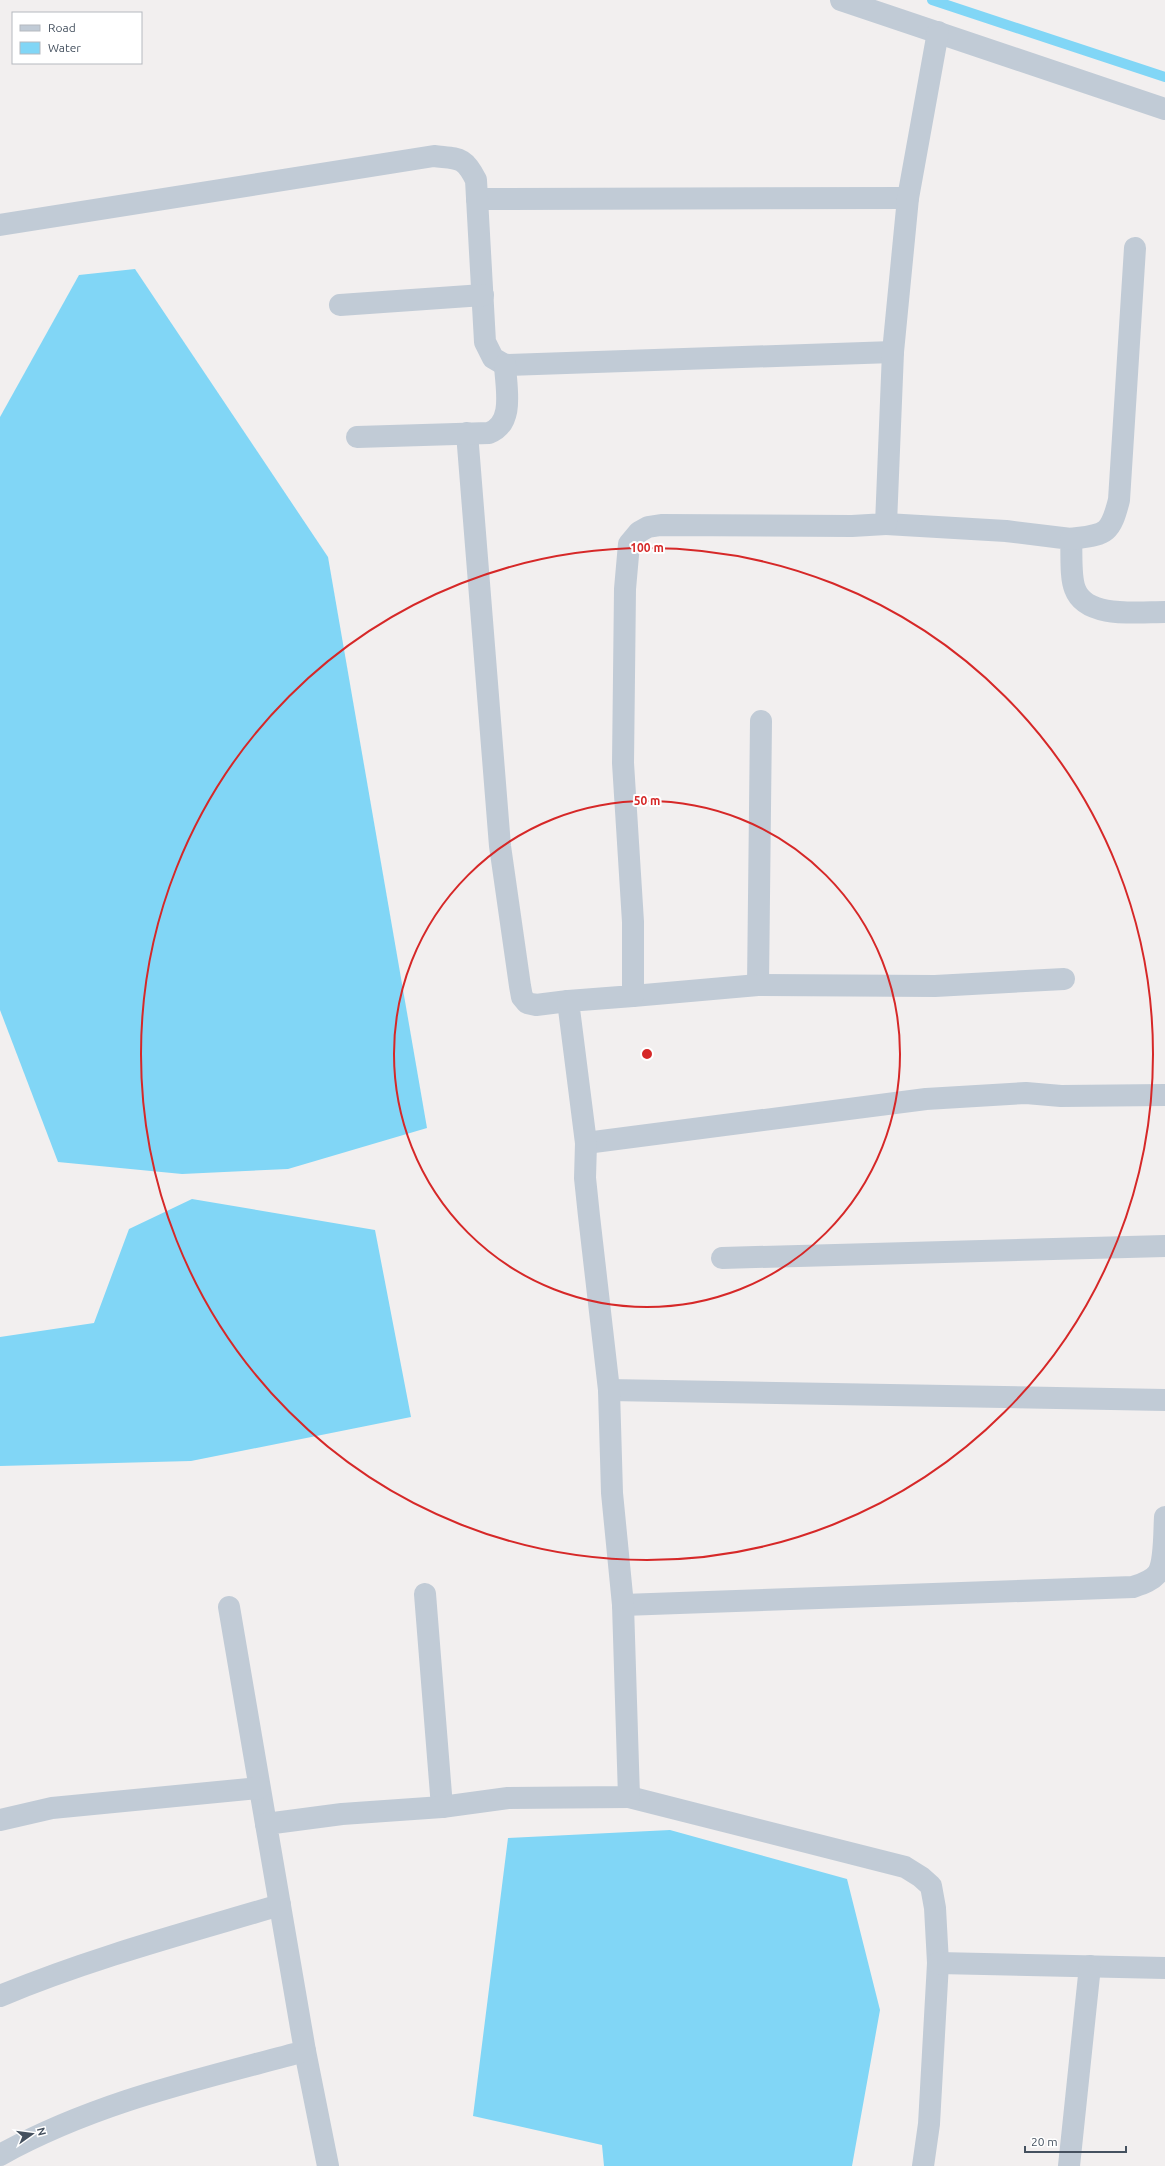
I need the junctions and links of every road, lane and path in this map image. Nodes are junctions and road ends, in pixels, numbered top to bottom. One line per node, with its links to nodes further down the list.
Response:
1 (841, 0): 2 (street)
2 (938, 32): 3 (street); 4 (street)
3 (1165, 109)
4 (908, 198): 5 (street); 10 (street)
5 (477, 199): 6 (street); 8 (street)
6 (0, 225)
7 (1135, 248): 15 (street)
8 (483, 295): 9 (street); 11 (street)
9 (340, 306)
10 (893, 352): 11 (street); 14 (street)
11 (505, 365): 12 (street)
12 (467, 433): 13 (street); 21 (street)
13 (357, 437)
14 (886, 524): 15 (street); 20 (street)
15 (1071, 539): 16 (street)
16 (1165, 612)
17 (762, 721): 19 (street)
18 (1064, 979): 19 (street)
19 (758, 985): 20 (street)
20 (633, 996): 21 (street)
21 (568, 1001): 23 (street)
22 (1165, 1095): 23 (street)
23 (586, 1143): 26 (street)
24 (1165, 1246): 25 (street)
25 (722, 1258)
26 (610, 1390): 27 (street); 30 (street)
27 (1165, 1400)
28 (1165, 1517): 30 (street)
29 (425, 1594): 34 (street)
30 (623, 1606): 33 (street)
31 (229, 1607): 32 (street)
32 (259, 1788): 35 (street); 36 (street)
33 (629, 1797): 34 (street); 38 (street)
34 (442, 1807): 36 (street)
35 (0, 1820)
36 (266, 1824): 37 (street)
37 (280, 1905): 41 (street); 42 (street)
38 (938, 1963): 39 (street); 45 (street)
39 (1090, 1966): 40 (street); 46 (street)
40 (1165, 1968)
41 (0, 1996)
42 (305, 2051): 43 (street); 44 (street)
43 (0, 2155)
44 (328, 2166)
45 (923, 2166)
46 (1069, 2166)

